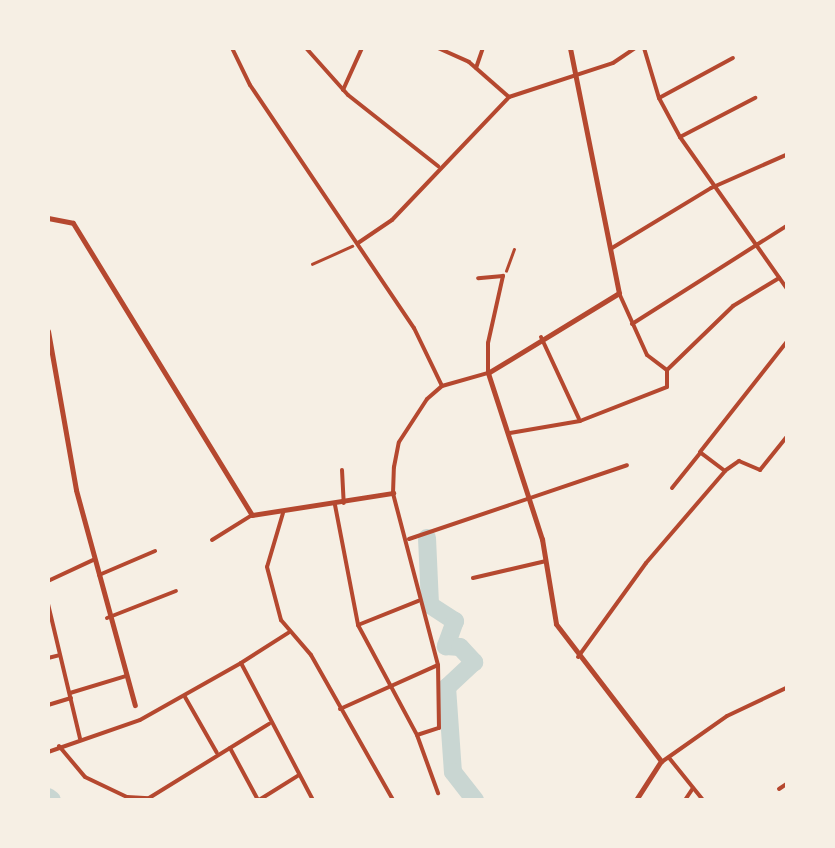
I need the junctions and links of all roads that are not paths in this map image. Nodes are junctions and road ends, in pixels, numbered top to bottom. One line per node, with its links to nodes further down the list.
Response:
1 (232, 48): 22 (street)
2 (306, 48): 12 (street)
3 (362, 48): 12 (street)
4 (438, 48): 10 (street)
5 (483, 48): 10 (street)
6 (570, 48): 11 (street)
7 (635, 48): 11 (street)
8 (644, 48): 14 (street)
9 (733, 58): 14 (street)
10 (476, 68): 13 (street)
11 (574, 72): 13 (street); 24 (street)
12 (344, 90): 18 (street)
13 (509, 98): 18 (street)
14 (658, 98): 16 (street)
15 (755, 98): 16 (street)
16 (680, 137): 19 (street)
17 (788, 154): 19 (street)
18 (438, 166): 22 (street)
19 (711, 188): 23 (street); 24 (street)
20 (48, 218): 49 (street)
21 (788, 225): 23 (street)
22 (358, 244): 35 (street)
23 (757, 245): 26 (street); 29 (street)
24 (612, 248): 28 (street)
25 (478, 278): 34 (street)
26 (779, 278): 27 (street); 33 (street)
27 (787, 289)
28 (619, 293): 29 (street); 31 (street)
29 (632, 324): 33 (street)
30 (48, 331): 53 (street)
31 (541, 338): 34 (street); 36 (street)
32 (788, 340): 39 (street)
33 (667, 370): 36 (street)
34 (488, 372): 35 (street); 37 (street)
35 (442, 386): 44 (street)
36 (580, 421): 37 (street)
37 (510, 433): 45 (street)
38 (788, 435): 42 (street)
39 (700, 452): 42 (street); 43 (street)
40 (627, 465): 45 (street)
41 (342, 470): 46 (street)
42 (725, 471): 66 (street)
43 (672, 488)
44 (394, 493): 46 (street); 50 (street)
45 (531, 497): 50 (street); 54 (street)
46 (344, 504): 47 (street)
47 (335, 506): 48 (street); 63 (street)
48 (283, 513): 49 (street); 64 (street)
49 (252, 515): 51 (street)
50 (408, 539): 59 (street)
51 (212, 540)
52 (155, 551): 55 (street)
53 (94, 560): 55 (street); 57 (street)
54 (546, 561): 56 (street); 66 (street)
55 (97, 576): 62 (street)
56 (472, 578)
57 (48, 581)
58 (176, 591): 62 (street)
59 (420, 601): 63 (street); 69 (street)
60 (48, 604): 61 (street)
61 (49, 614): 65 (street)
62 (108, 618): 70 (street)
63 (358, 625): 71 (street)
64 (288, 633): 68 (street); 77 (street)
65 (60, 656): 67 (street); 73 (street)
66 (578, 657): 86 (street)
67 (48, 658)
68 (241, 663): 74 (street); 78 (street)
69 (438, 665): 71 (street); 79 (street)
70 (126, 676): 73 (street); 76 (street)
71 (385, 684): 77 (street); 79 (street)
72 (787, 684): 85 (street)
73 (70, 696): 75 (street); 80 (street)
74 (186, 696): 80 (street); 84 (street)
75 (48, 704)
76 (136, 706)
77 (340, 709): 94 (street)
78 (271, 723): 82 (street); 87 (street)
79 (417, 735): 91 (street)
80 (80, 738): 81 (street)
81 (59, 746): 83 (street); 84 (street)
82 (230, 748): 84 (street); 92 (street)
83 (48, 752)
84 (218, 755)
85 (670, 759): 86 (street); 89 (street)
86 (661, 761): 95 (street)
87 (299, 775): 92 (street); 93 (street)
88 (788, 783): 90 (street)
89 (694, 788): 96 (street); 97 (street)
90 (779, 788)
91 (438, 793)
92 (259, 800)
93 (313, 800)
94 (392, 800)
95 (636, 800)
96 (684, 800)
97 (703, 800)

